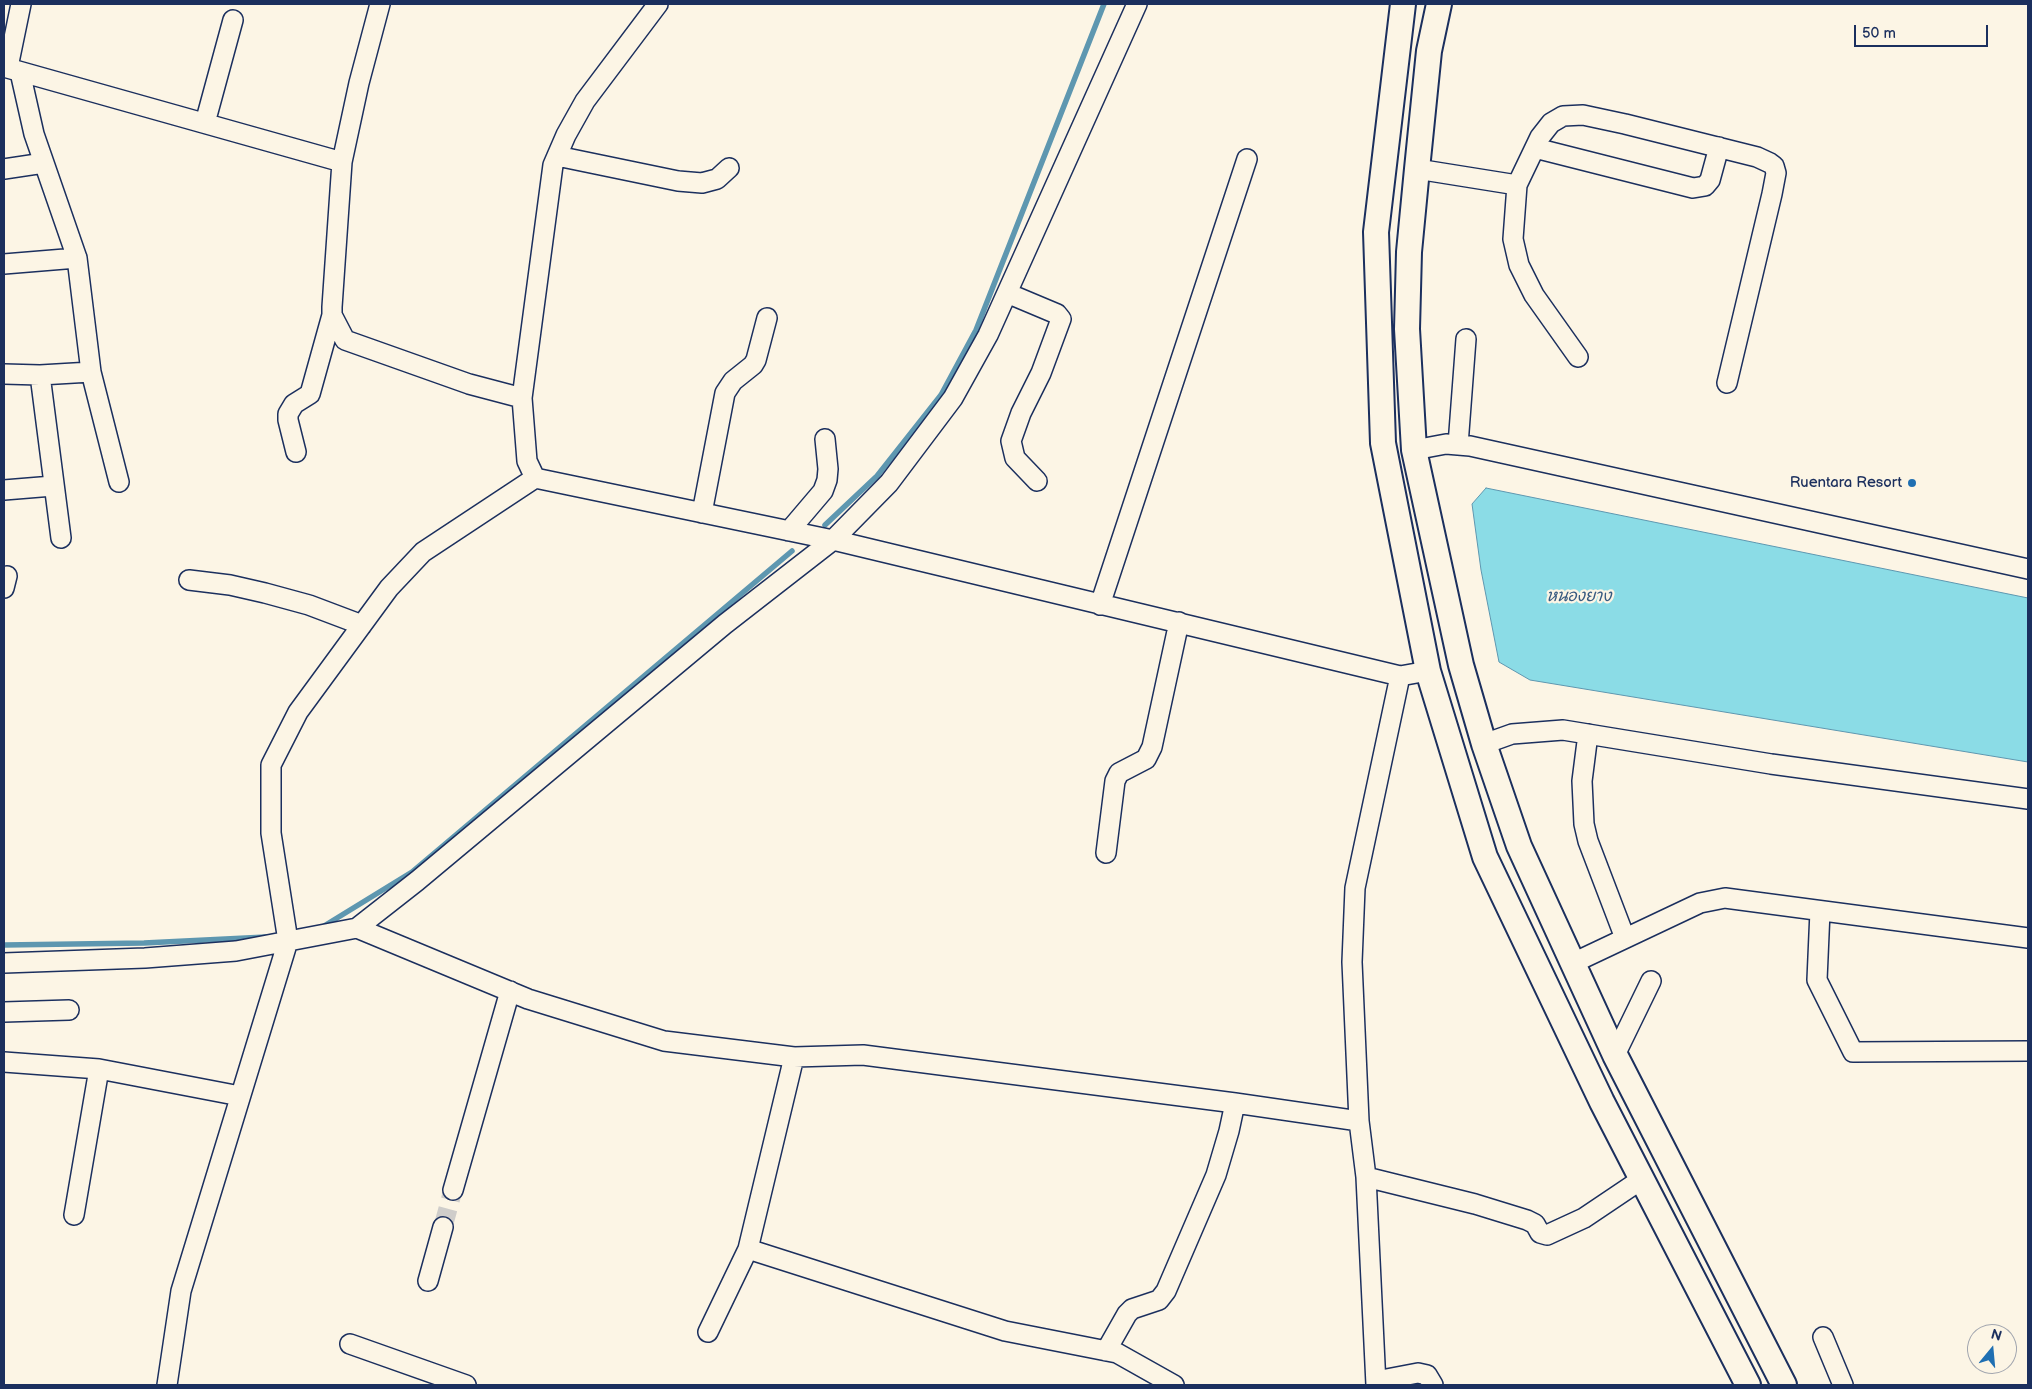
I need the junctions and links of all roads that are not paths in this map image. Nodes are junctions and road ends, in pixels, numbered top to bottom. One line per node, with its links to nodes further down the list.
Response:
1 (21, 4): 8 (street)
2 (380, 4): 14 (street)
3 (658, 4): 12 (street)
4 (1137, 4): 22 (street)
5 (1403, 4): 50 (main road)
6 (1439, 4): 17 (main road)
7 (233, 20): 9 (street)
8 (11, 69): 9 (street); 15 (street)
9 (205, 123): 14 (street)
10 (1534, 148): 11 (street); 11 (street); 19 (street)
11 (1719, 148): 30 (street)
12 (557, 156): 16 (street); 31 (street)
13 (1246, 159): 47 (street)
14 (342, 162): 23 (street)
15 (44, 163): 18 (street); 20 (street)
16 (729, 168)
17 (1417, 168): 19 (street); 34 (main road)
18 (4, 169)
19 (1517, 185): 26 (street)
20 (77, 258): 21 (street); 27 (street)
21 (4, 264)
22 (1007, 293): 37 (street); 44 (street)
23 (332, 315): 31 (street); 35 (street)
24 (766, 318): 41 (street)
25 (1466, 339): 33 (street)
26 (1578, 357)
27 (91, 372): 29 (street); 38 (street)
28 (4, 374): 29 (street)
29 (40, 375): 39 (street)
30 (1727, 383)
31 (522, 398): 36 (street)
32 (825, 439): 42 (street)
33 (1458, 445): 34 (street); 45 (street)
34 (1414, 450): 53 (main road)
35 (296, 452)
36 (535, 478): 41 (street); 49 (street)
37 (1037, 481)
38 (119, 482)
39 (53, 486): 40 (street); 43 (street)
40 (4, 490)
41 (702, 512): 42 (street)
42 (789, 531): 44 (street)
43 (61, 538)
44 (833, 540): 47 (street); 57 (street)
45 (2028, 569)
46 (189, 580): 49 (street)
47 (1100, 605): 48 (street)
48 (1180, 622): 51 (street); 55 (street)
49 (362, 625): 60 (street)
50 (1428, 671): 51 (street); 74 (main road)
51 (1400, 676): 76 (street)
52 (1588, 734): 53 (street); 54 (street); 58 (street)
53 (1484, 744): 61 (main road)
54 (2028, 799)
55 (1106, 853)
56 (1820, 911): 58 (street); 59 (street); 67 (street)
57 (357, 928): 60 (street); 64 (street)
58 (1625, 938): 61 (street)
59 (2028, 938)
60 (288, 941): 62 (street); 73 (street)
61 (1573, 962): 68 (main road)
62 (4, 963)
63 (1651, 981): 68 (street)
64 (510, 991): 69 (street); 79 (street)
65 (69, 1010): 66 (street)
66 (4, 1012)
67 (2028, 1051)
68 (1615, 1055): 72 (main road)
69 (794, 1057): 75 (street); 82 (street)
70 (4, 1062): 71 (street)
71 (99, 1069): 73 (street); 80 (street)
72 (1632, 1087): 74 (main road); 94 (main road)
73 (240, 1096): 89 (street)
74 (1602, 1102): 78 (main road)
75 (1235, 1103): 76 (street); 87 (street)
76 (1359, 1121): 77 (street)
77 (1366, 1177): 78 (street); 88 (street)
78 (1642, 1179): 93 (main road)
79 (453, 1190)
80 (74, 1214)
81 (443, 1227): 83 (street)
82 (748, 1248): 84 (street); 87 (street)
83 (428, 1281)
84 (708, 1332)
85 (1823, 1337): 95 (street)
86 (350, 1344): 90 (street)
87 (1106, 1351): 91 (street)
88 (1376, 1383): 92 (street)
89 (168, 1385)
90 (466, 1385)
91 (1174, 1385)
92 (1433, 1385)
93 (1748, 1385)
94 (1784, 1385)
95 (1843, 1385)

